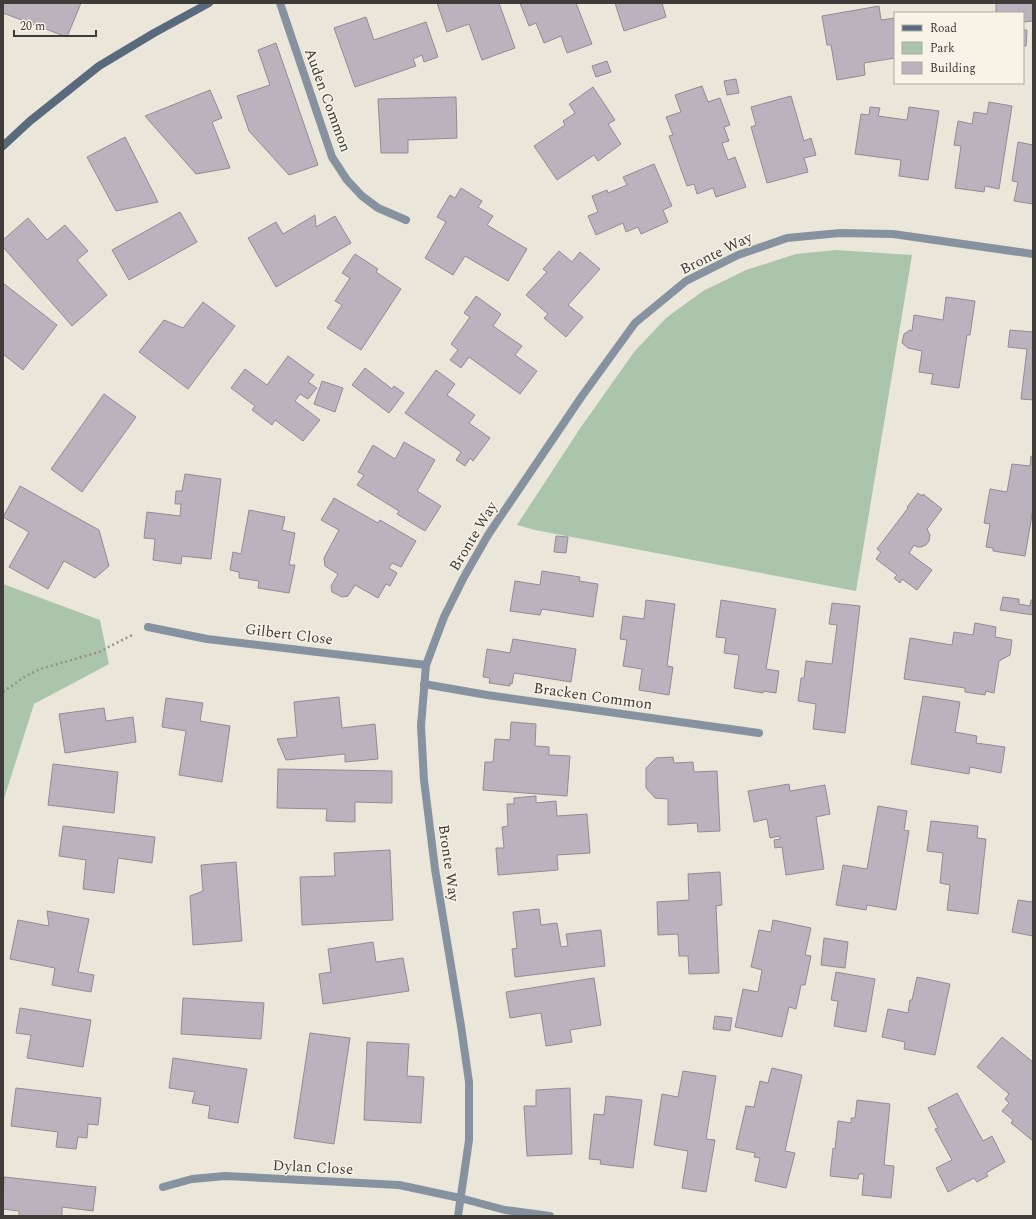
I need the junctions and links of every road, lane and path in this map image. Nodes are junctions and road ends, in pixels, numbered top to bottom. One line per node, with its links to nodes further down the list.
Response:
1 (209, 3): 3 (main road)
2 (280, 3): 4 (street, Auden Common)
3 (3, 146)
4 (406, 220)
5 (1033, 254): 7 (street, Bronte Way)
6 (148, 627): 7 (street, Gilbert Close); 9 (path)
7 (426, 665): 8 (street, Bronte Way)
8 (424, 684): 10 (street, Bracken Common); 12 (street, Bronte Way)
9 (3, 692)
10 (759, 734)
11 (163, 1187): 12 (street, Dylan Close)
12 (460, 1198): 13 (street, Bronte Way); 14 (street, Dylan Close)
13 (458, 1216)
14 (550, 1216)

